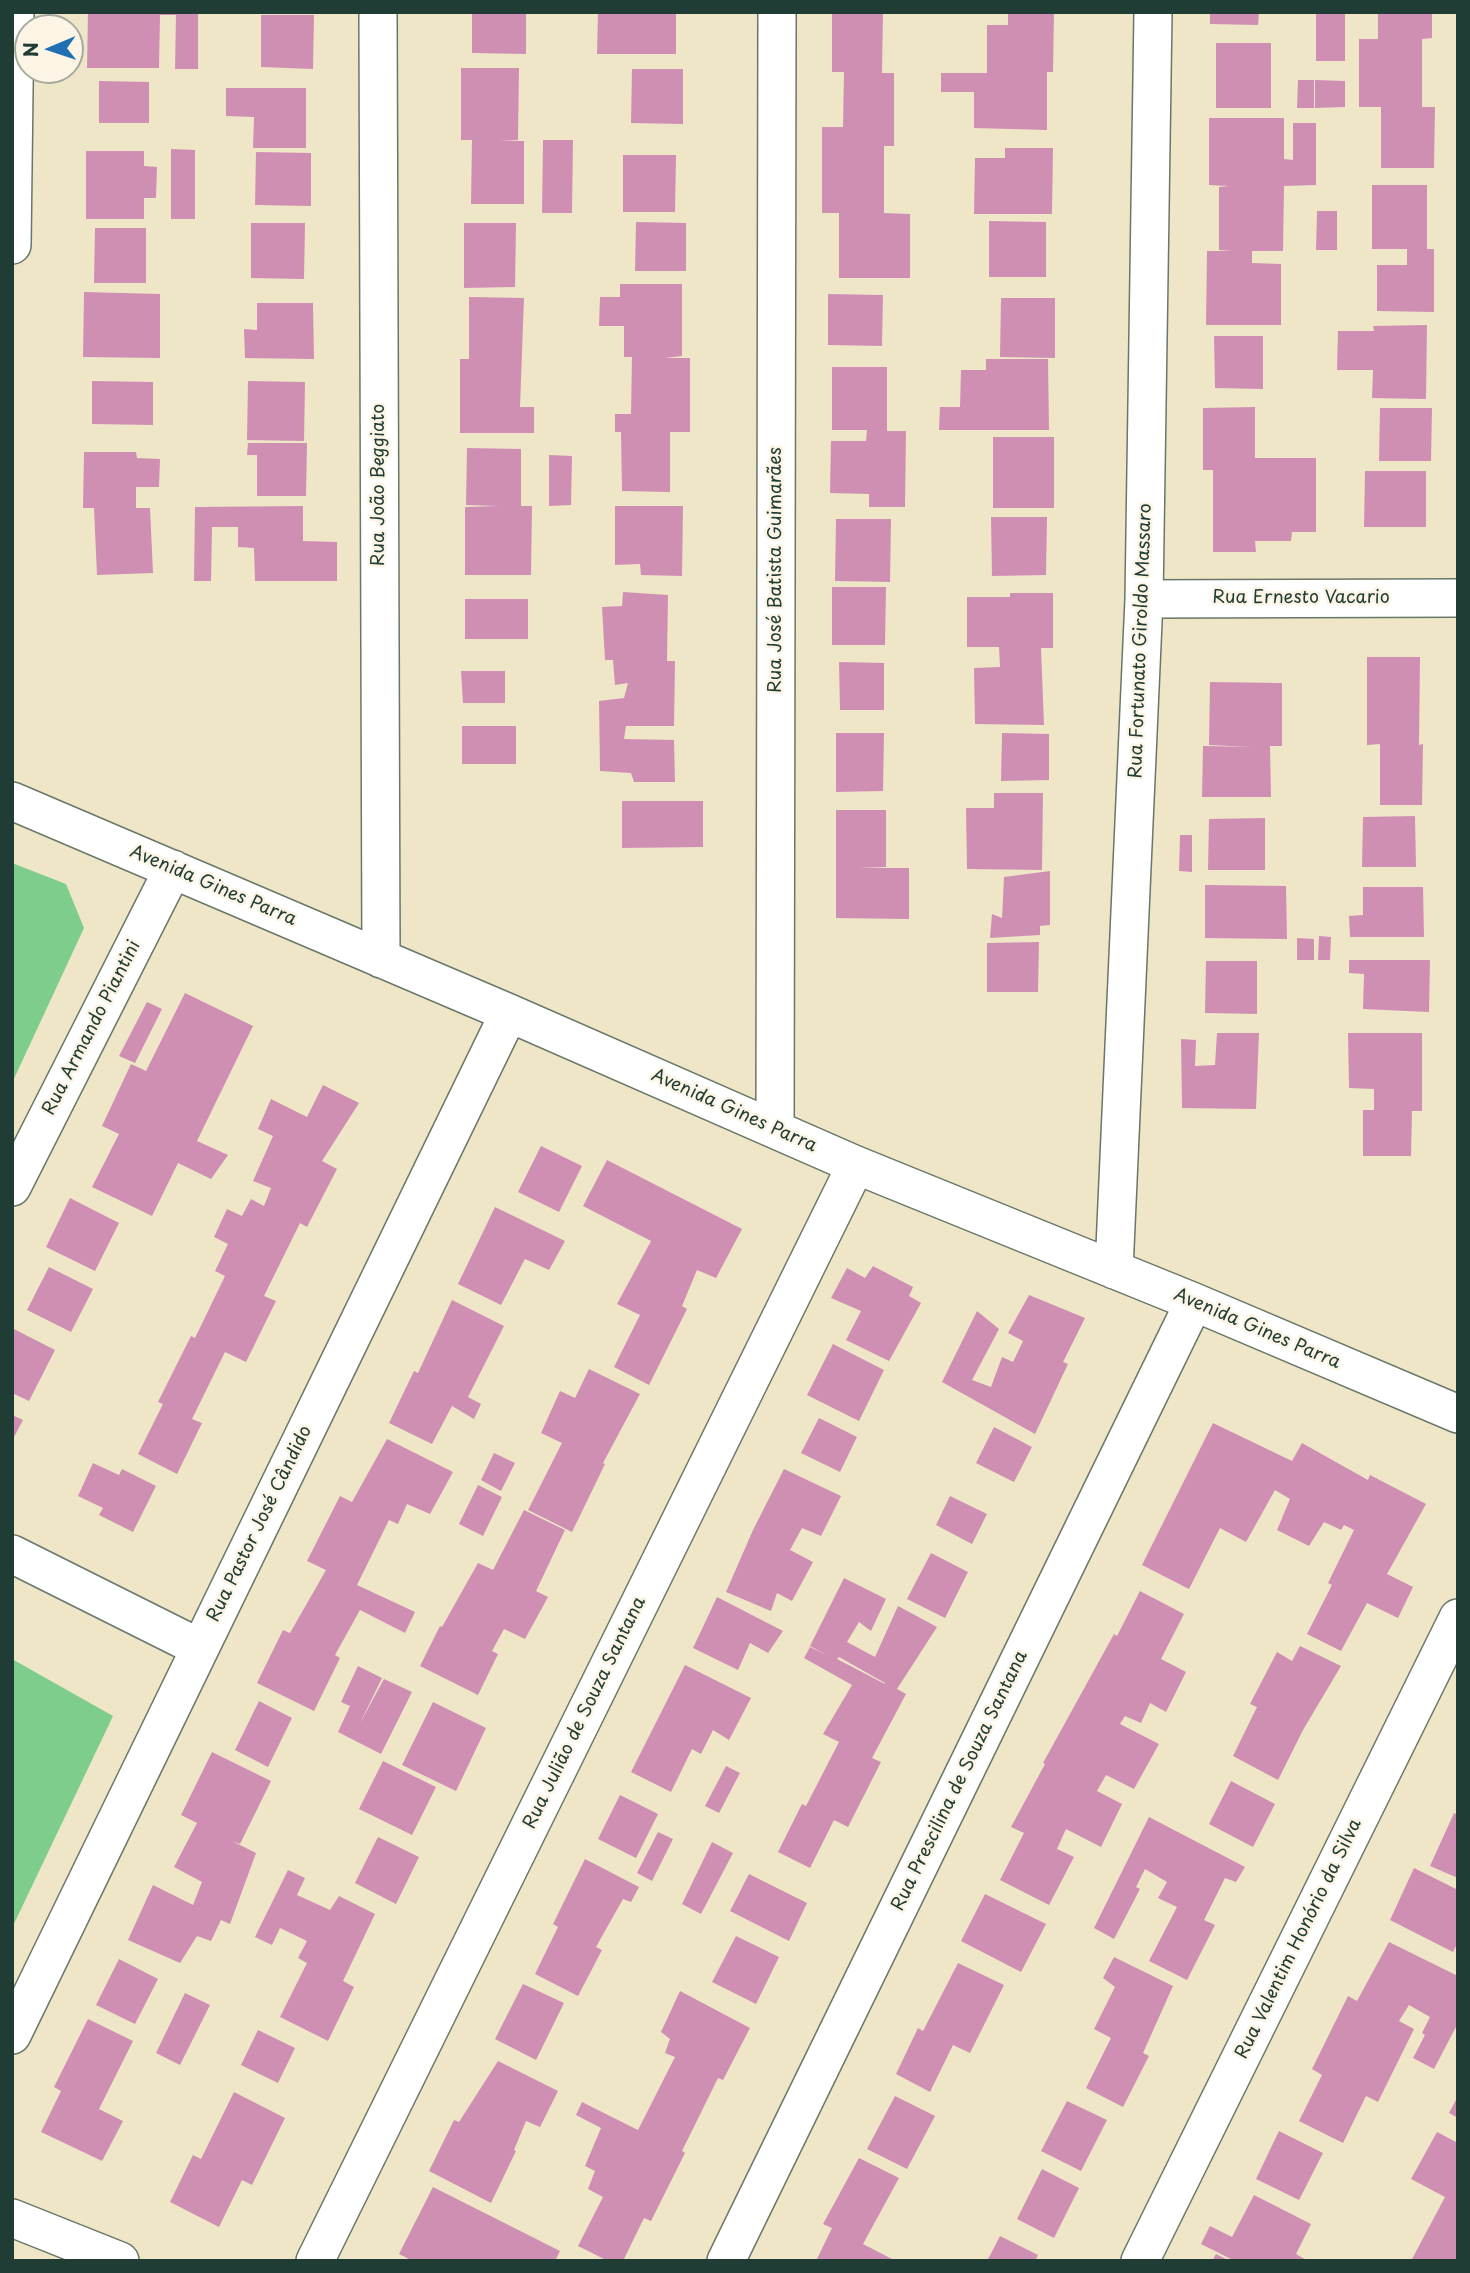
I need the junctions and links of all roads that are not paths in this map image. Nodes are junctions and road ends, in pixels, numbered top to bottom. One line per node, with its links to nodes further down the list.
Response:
1 (15, 12): 5 (street)
2 (378, 12): 10 (street, Rua João Beggiato)
3 (777, 12): 12 (street, Rua José Batista Guimarães)
4 (1153, 12): 7 (street, Rua Fortunato Giroldo Massaro)
5 (12, 245)
6 (1458, 598): 7 (street, Rua Ernesto Vacario)
7 (1144, 599): 15 (street, Rua Fortunato Giroldo Massaro)
8 (12, 801): 9 (street, Avenida Gines Parra)
9 (173, 869): 10 (street, Avenida Gines Parra); 14 (street, Rua Armando Piantini)
10 (381, 959): 11 (street, Avenida Gines Parra)
11 (509, 1013): 12 (street, Avenida Gines Parra); 20 (street, Rua Pastor José Cândido)
12 (775, 1128): 13 (street, Avenida Gines Parra)
13 (856, 1165): 15 (street, Avenida Gines Parra); 24 (street, Rua Julião de Souza Santana)
14 (12, 1187)
15 (1114, 1270): 16 (street, Avenida Gines Parra)
16 (1194, 1302): 17 (street, Avenida Gines Parra); 25 (street, Rua Prescilina de Souza Santana)
17 (1458, 1414)
18 (12, 1554): 20 (street)
19 (1458, 1618): 26 (street, Rua Valentim Honório da Silva)
20 (200, 1648): 21 (street, Rua Pastor José Cândido)
21 (12, 2035)
22 (12, 2218): 23 (street)
23 (119, 2261)
24 (315, 2261)
25 (726, 2261)
26 (1140, 2261)

